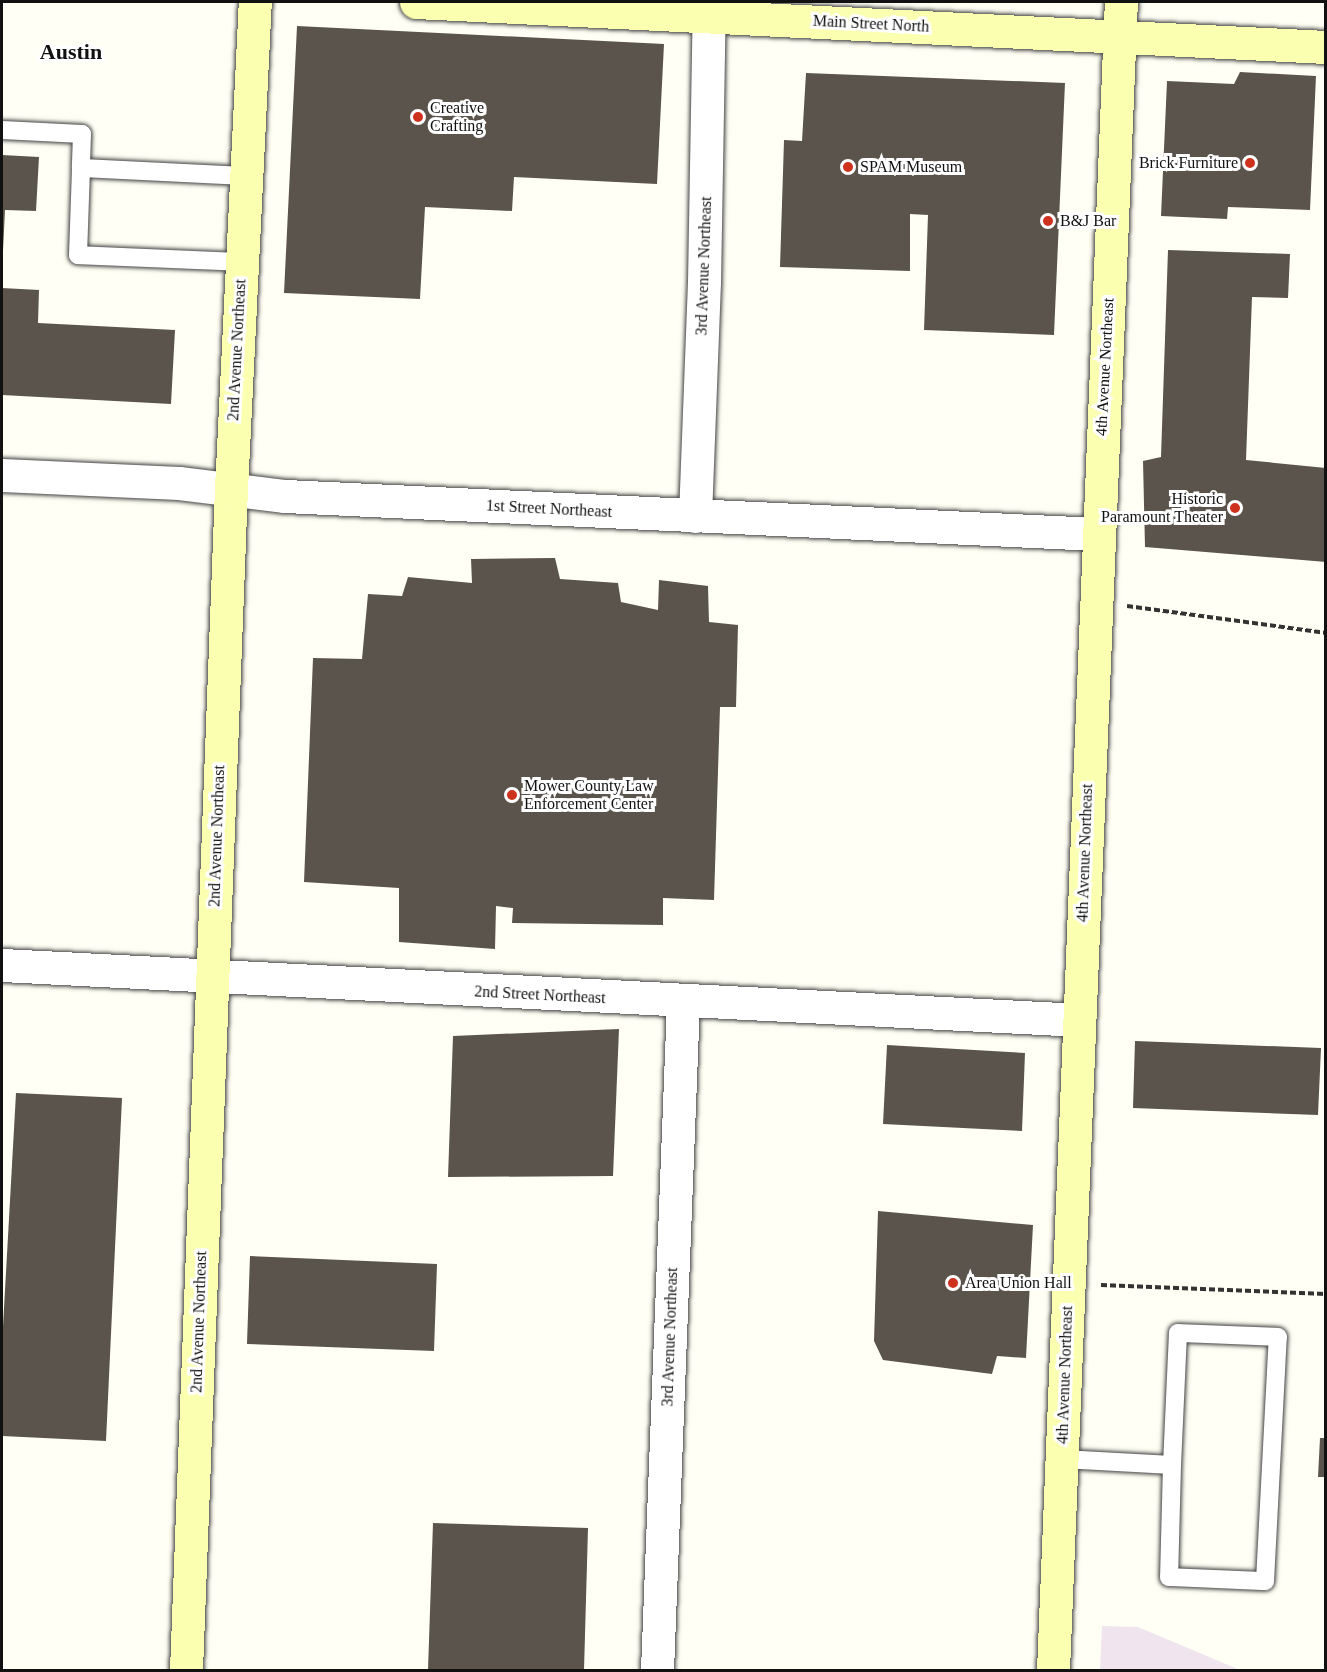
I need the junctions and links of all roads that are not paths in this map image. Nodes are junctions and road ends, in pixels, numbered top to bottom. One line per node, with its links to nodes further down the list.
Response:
1 (255, 2): 9 (street, 2nd Avenue Northeast)
2 (416, 2): 4 (street, Main Street North)
3 (1121, 2): 5 (street, 4th Avenue Northeast)
4 (709, 9): 5 (street, Main Street North); 13 (street, 3rd Avenue Northeast)
5 (1119, 36): 6 (street, Main Street North); 14 (street, 4th Avenue Northeast)
6 (1326, 47)
7 (2, 130): 8 (lane)
8 (81, 168): 9 (lane); 10 (lane)
9 (246, 176): 10 (street, 2nd Avenue Northeast)
10 (242, 262): 12 (street, 2nd Avenue Northeast)
11 (2, 475): 12 (street, 1st Street Northeast)
12 (231, 489): 13 (street, 1st Street Northeast); 16 (street, 2nd Avenue Northeast)
13 (695, 516): 14 (street, 1st Street Northeast)
14 (1098, 534): 18 (street, 4th Avenue Northeast)
15 (2, 965): 16 (street, 2nd Street Northeast)
16 (212, 976): 17 (street, 2nd Street Northeast); 21 (street, 2nd Avenue Northeast)
17 (683, 1003): 18 (street, 2nd Street Northeast); 22 (street, 3rd Avenue Northeast)
18 (1079, 1020): 19 (street, 4th Avenue Northeast)
19 (1062, 1459): 20 (lane); 23 (street, 4th Avenue Northeast)
20 (1172, 1465): 20 (lane)
21 (186, 1671)
22 (657, 1671)
23 (1053, 1671)

